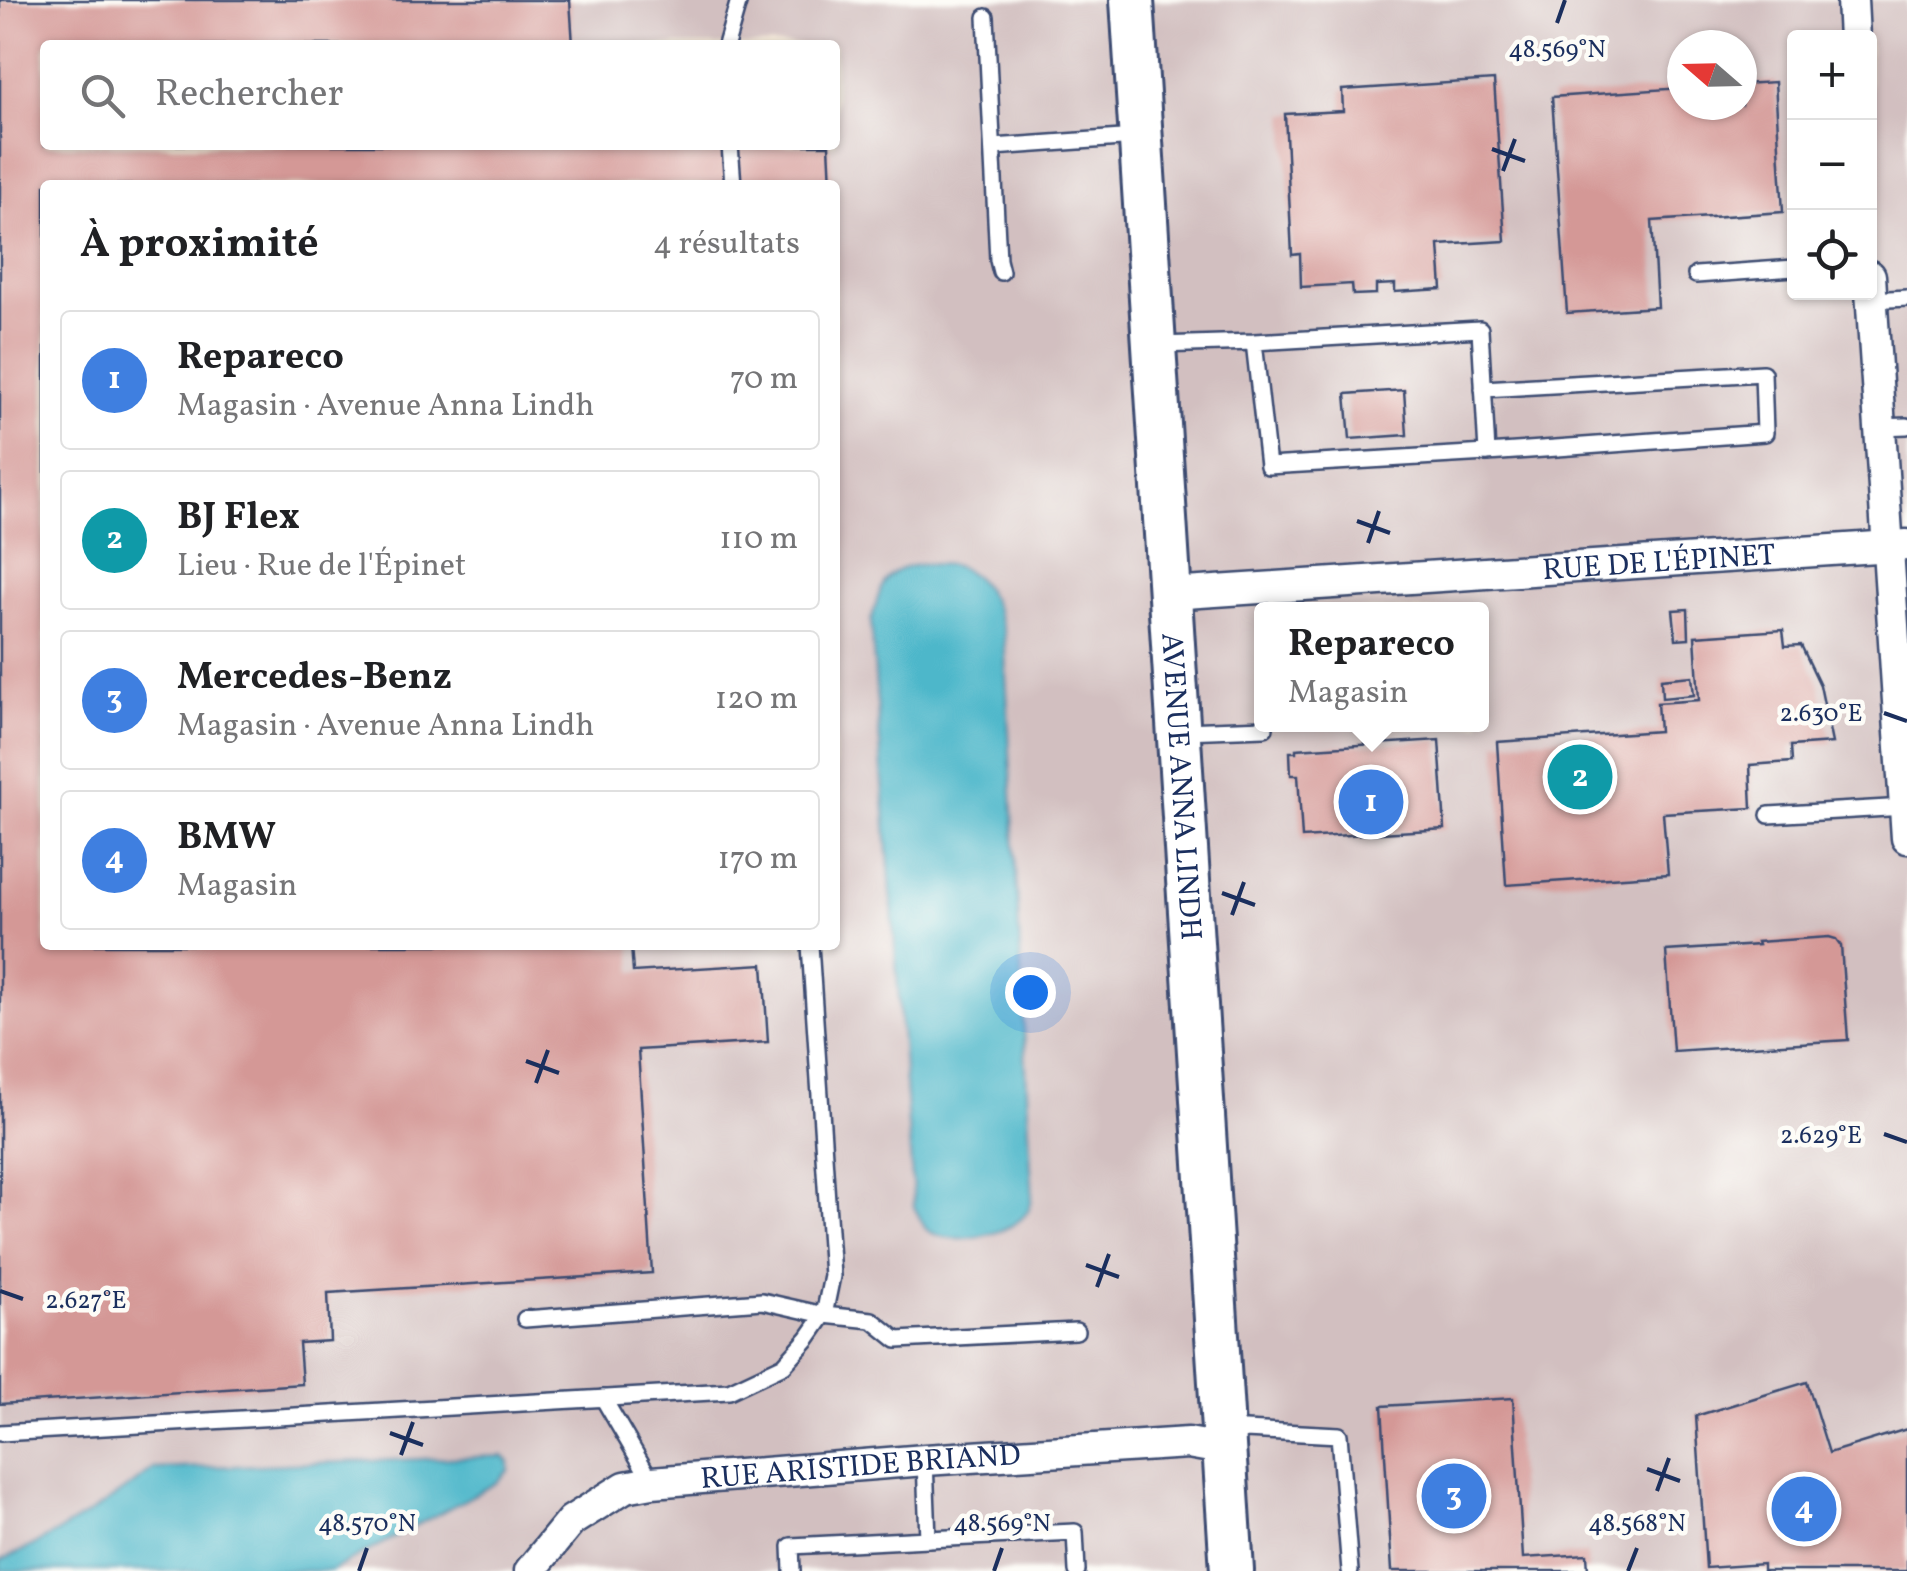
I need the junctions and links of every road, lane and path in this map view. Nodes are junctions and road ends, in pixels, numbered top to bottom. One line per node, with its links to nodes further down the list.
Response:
1 (739, 0): 6 (lane)
2 (1132, 0): 7 (main road, AVENUE ANNA LINDH)
3 (1852, 0): 5 (street)
4 (986, 16): 8 (lane)
5 (1854, 30)
6 (727, 40)
7 (1140, 137): 8 (lane); 18 (main road, AVENUE ANNA LINDH)
8 (993, 146): 12 (lane)
9 (730, 150): 10 (lane)
10 (733, 180)
11 (1787, 268): 13 (lane)
12 (1001, 272)
13 (1696, 275)
14 (1877, 290): 15 (lane)
15 (1907, 298)
16 (1872, 300): 20 (street)
17 (1254, 342): 18 (lane); 19 (lane); 21 (lane)
18 (1154, 345): 23 (main road, AVENUE ANNA LINDH)
19 (1483, 389): 21 (lane); 21 (lane)
20 (1893, 427): 22 (street)
21 (1487, 453)
22 (1897, 546): 23 (street, RUE DE L'ÉPINET); 26 (street)
23 (1170, 594): 25 (main road, AVENUE ANNA LINDH)
24 (1254, 728): 25 (lane)
25 (1179, 731): 35 (main road, AVENUE ANNA LINDH)
26 (1905, 787): 27 (lane); 28 (street)
27 (1769, 814)
28 (1907, 838)
29 (810, 950): 30 (lane)
30 (824, 1315): 31 (lane); 32 (lane); 33 (lane)
31 (526, 1319)
32 (1076, 1331)
33 (603, 1398): 34 (lane); 37 (lane)
34 (0, 1433)
35 (1224, 1439): 36 (street, RUE ARISTIDE BRIAND); 42 (main road, AVENUE ANNA LINDH); 43 (lane)
36 (925, 1460): 37 (street, RUE ARISTIDE BRIAND); 38 (lane)
37 (652, 1482): 39 (street, RUE ARISTIDE BRIAND)
38 (928, 1539): 40 (lane); 41 (lane)
39 (530, 1571)
40 (792, 1571)
41 (1077, 1571)
42 (1232, 1571)
43 (1350, 1571)

